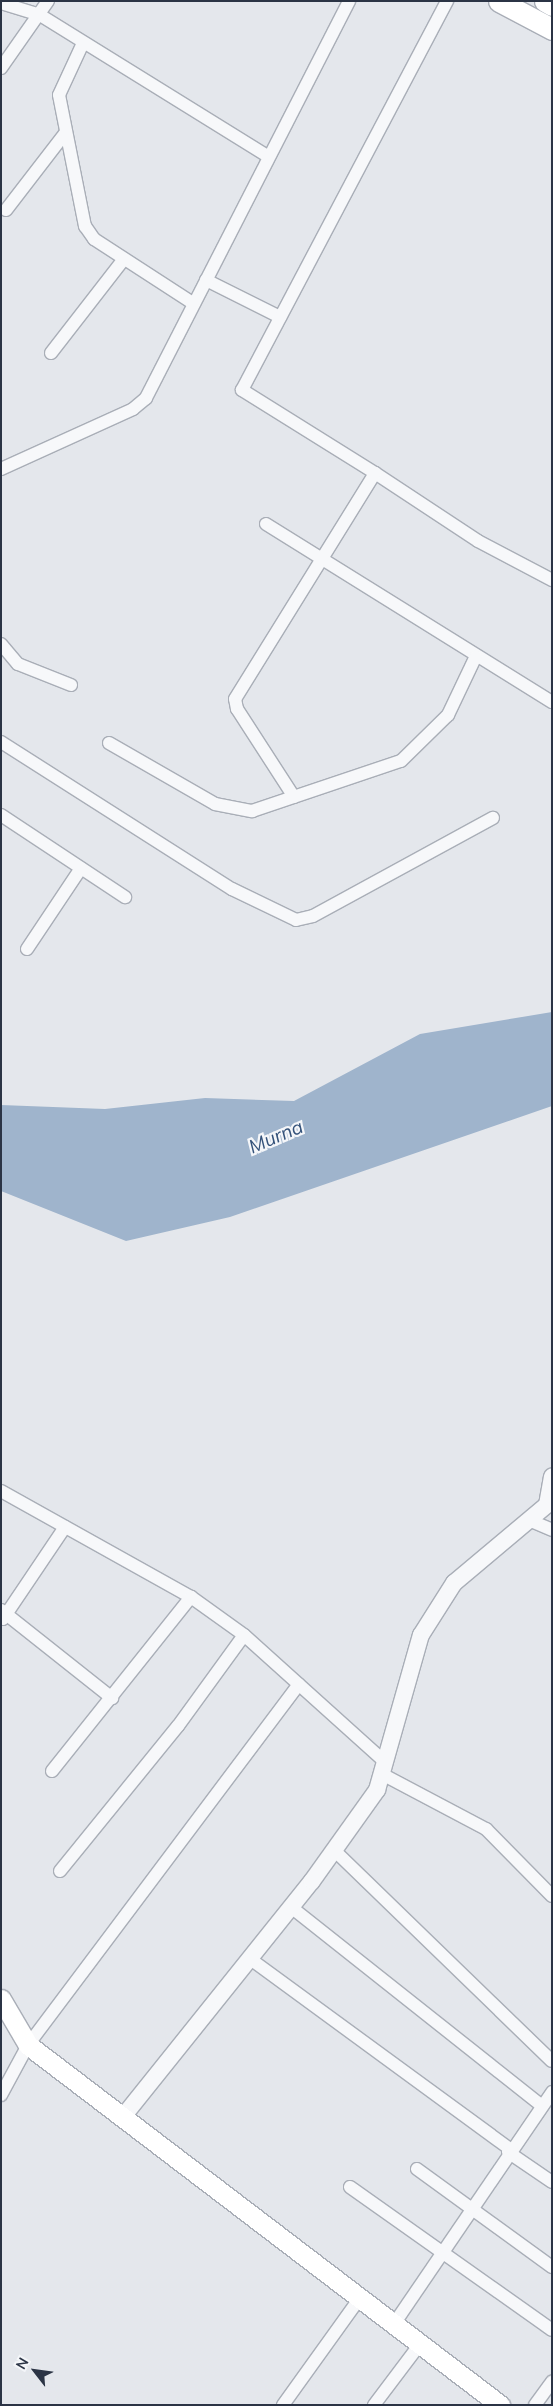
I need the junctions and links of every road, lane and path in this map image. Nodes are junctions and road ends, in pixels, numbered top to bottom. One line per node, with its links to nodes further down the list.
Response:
1 (48, 1): 8 (street)
2 (349, 1): 13 (street)
3 (446, 1): 18 (street)
4 (499, 1): 9 (main road)
5 (545, 1): 7 (main road)
6 (1, 3): 8 (street)
7 (552, 5)
8 (40, 15): 10 (street); 11 (street)
9 (552, 29)
10 (83, 43): 12 (street); 13 (street)
11 (1, 68)
12 (66, 132): 14 (street); 15 (street)
13 (269, 157): 16 (street)
14 (6, 210)
15 (124, 259): 17 (street); 19 (street)
16 (206, 280): 17 (street); 18 (street)
17 (194, 304): 20 (street)
18 (280, 317): 21 (street)
19 (51, 353)
20 (1, 469)
21 (375, 473): 23 (street); 24 (street)
22 (266, 524): 23 (street)
23 (321, 561): 26 (street); 31 (street)
24 (552, 580)
25 (1, 644): 27 (street)
26 (476, 656): 28 (street); 31 (street)
27 (71, 685)
28 (552, 702)
29 (1, 742): 33 (street)
30 (109, 743): 31 (street)
31 (294, 797)
32 (1, 815): 34 (street)
33 (493, 818)
34 (81, 868): 35 (street); 36 (street)
35 (125, 897)
36 (27, 949)
37 (552, 1476): 39 (street)
38 (1, 1491): 40 (street)
39 (529, 1520): 41 (street); 47 (street)
40 (65, 1527): 42 (street); 43 (street)
41 (552, 1530)
42 (191, 1597): 44 (street); 46 (street)
43 (3, 1615): 46 (street)
44 (244, 1635): 45 (street); 50 (street)
45 (299, 1684): 47 (street); 55 (street)
46 (112, 1698): 48 (street)
47 (384, 1768): 49 (street); 51 (street)
48 (52, 1771)
49 (334, 1850): 52 (street); 56 (street)
50 (60, 1871)
51 (552, 1896)
52 (291, 1907): 53 (street); 59 (street)
53 (249, 1958): 60 (street); 61 (street)
54 (1, 1999): 55 (main road)
55 (28, 2045): 58 (street); 60 (main road)
56 (552, 2061)
57 (552, 2092): 59 (street)
58 (1, 2095)
59 (542, 2104): 61 (street)
60 (122, 2118): 68 (main road)
61 (509, 2151): 63 (street); 65 (street)
62 (417, 2168): 65 (street)
63 (552, 2182)
64 (350, 2187): 66 (street)
65 (471, 2208): 66 (street); 67 (street)
66 (442, 2251): 69 (street); 70 (street)
67 (552, 2267)
68 (360, 2298): 69 (main road); 74 (street)
69 (394, 2324): 71 (main road)
70 (552, 2330)
71 (420, 2344): 73 (main road); 75 (street)
72 (552, 2382): 76 (street)
73 (495, 2403)
74 (283, 2405)
75 (374, 2405)
76 (535, 2405)

